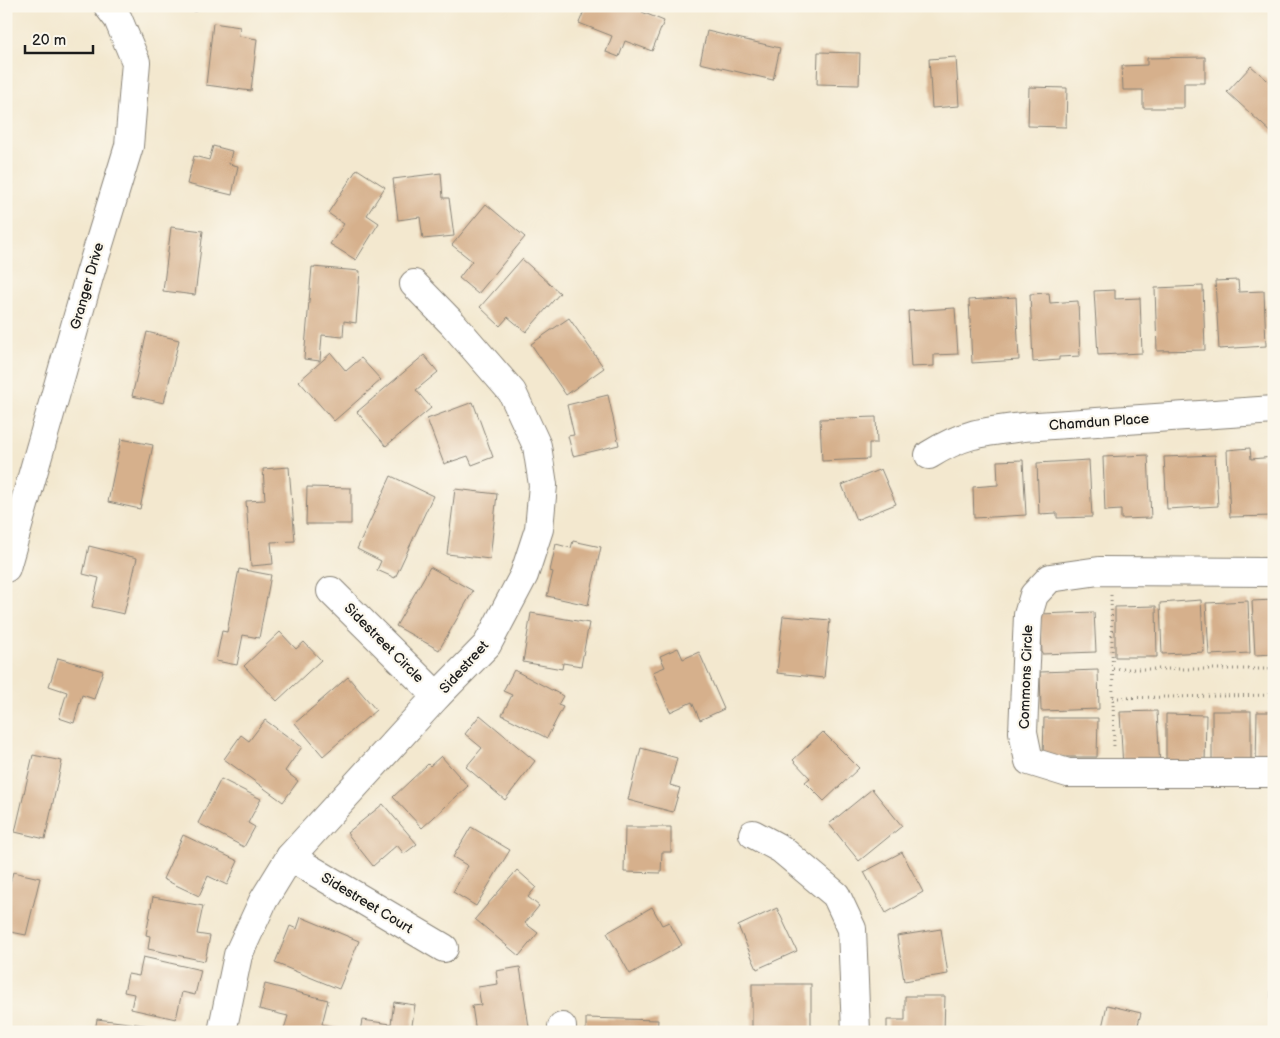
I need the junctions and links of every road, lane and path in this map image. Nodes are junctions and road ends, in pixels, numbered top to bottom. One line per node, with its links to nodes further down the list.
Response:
1 (108, 6): 5 (street, Granger Drive)
2 (414, 284): 11 (street, Sidestreet)
3 (1274, 410): 4 (street, Chamdun Place)
4 (929, 455)
5 (6, 568)
6 (1274, 572): 14 (street, Commons Circle)
7 (1111, 587): 9 (path)
8 (330, 591): 11 (street, Sidestreet Circle)
9 (1113, 669): 10 (path); 13 (path)
10 (1274, 669)
11 (437, 696): 17 (street, Sidestreet)
12 (1274, 696): 13 (path)
13 (1113, 698): 14 (path)
14 (1115, 773): 15 (street, Commons Circle)
15 (1274, 773)
16 (753, 834): 20 (street)
17 (290, 857): 18 (street, Sidestreet Court); 19 (street, Sidestreet)
18 (444, 948)
19 (222, 1032)
20 (856, 1032)

